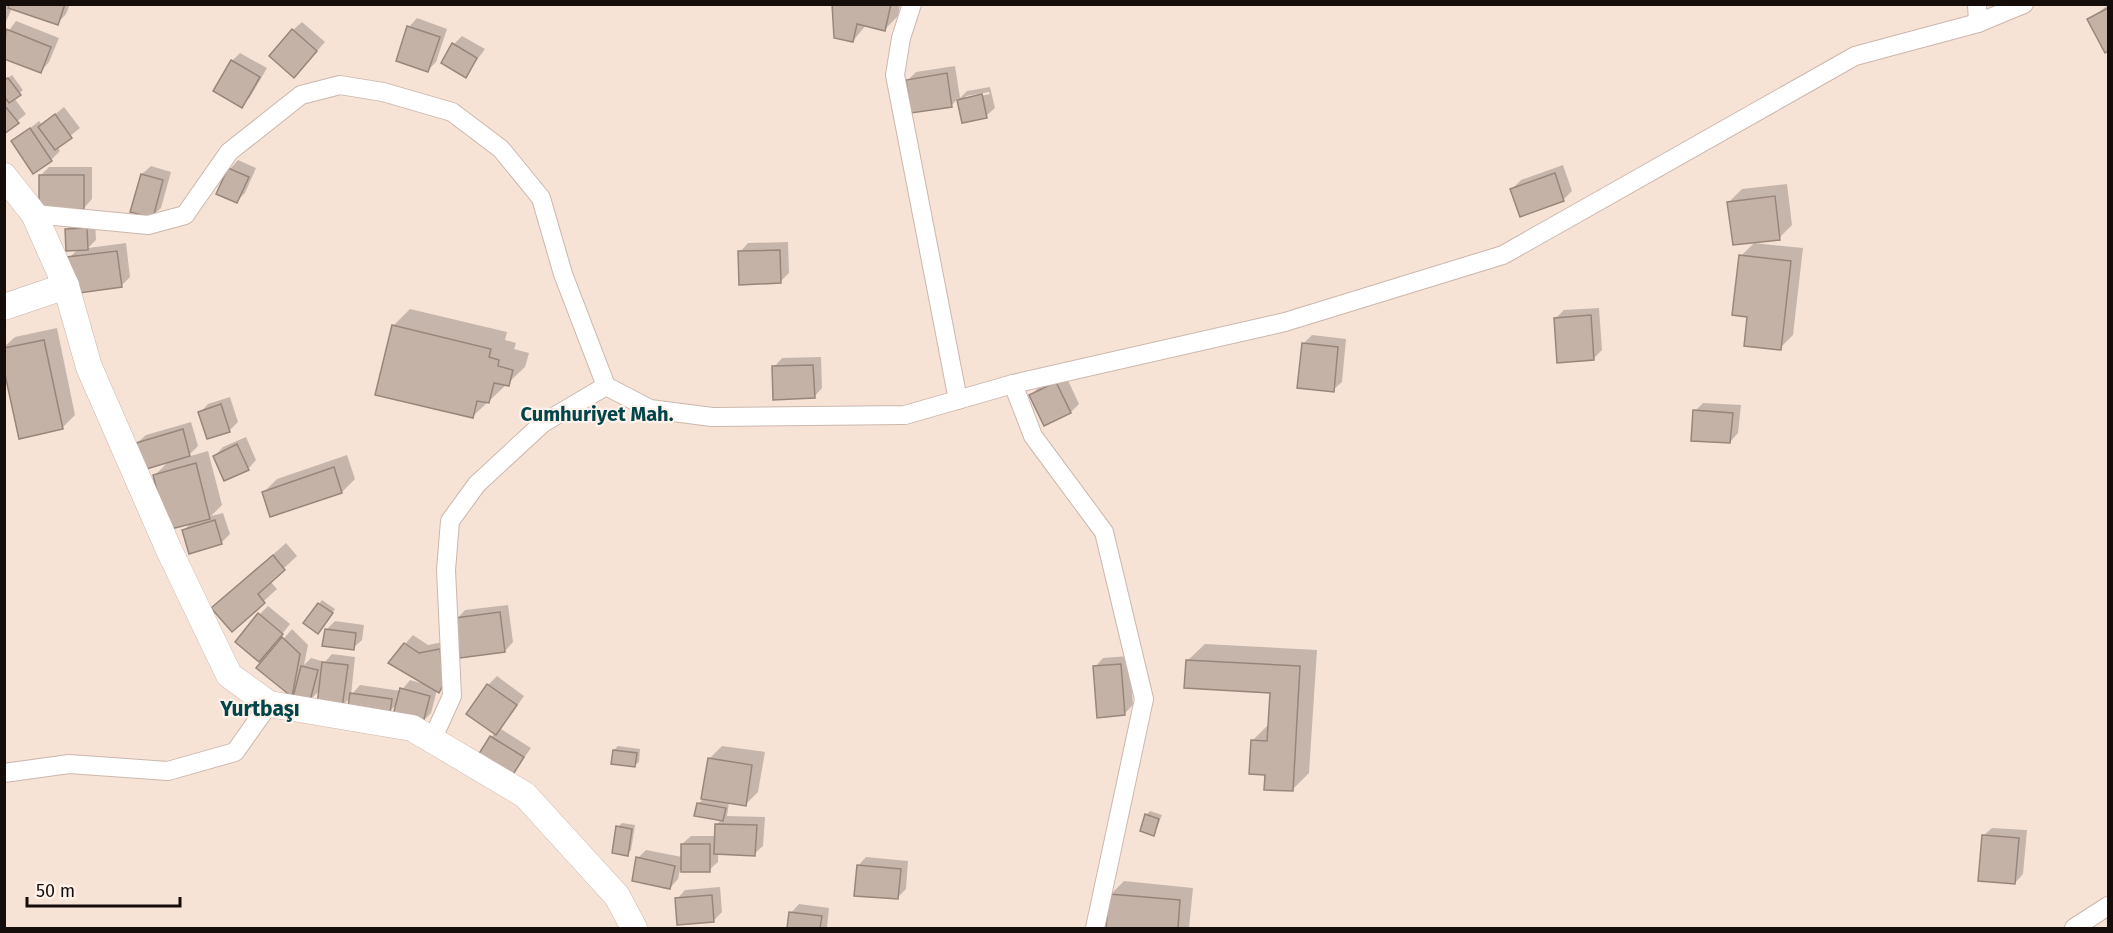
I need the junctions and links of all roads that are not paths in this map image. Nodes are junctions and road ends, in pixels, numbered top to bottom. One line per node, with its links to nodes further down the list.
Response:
1 (912, 4): 11 (street)
2 (1977, 4): 4 (street)
3 (2024, 4): 4 (street)
4 (1978, 23): 9 (street)
5 (4, 176): 6 (street)
6 (34, 214): 7 (street); 10 (street)
7 (66, 286): 8 (street); 12 (street)
8 (4, 307)
9 (1013, 384): 11 (street); 17 (street)
10 (606, 386): 11 (street); 13 (street)
11 (958, 400)
12 (269, 704): 13 (street); 14 (street)
13 (432, 740): 16 (street)
14 (4, 773)
15 (2109, 906): 18 (street)
16 (634, 928)
17 (1095, 928)
18 (2074, 928)

